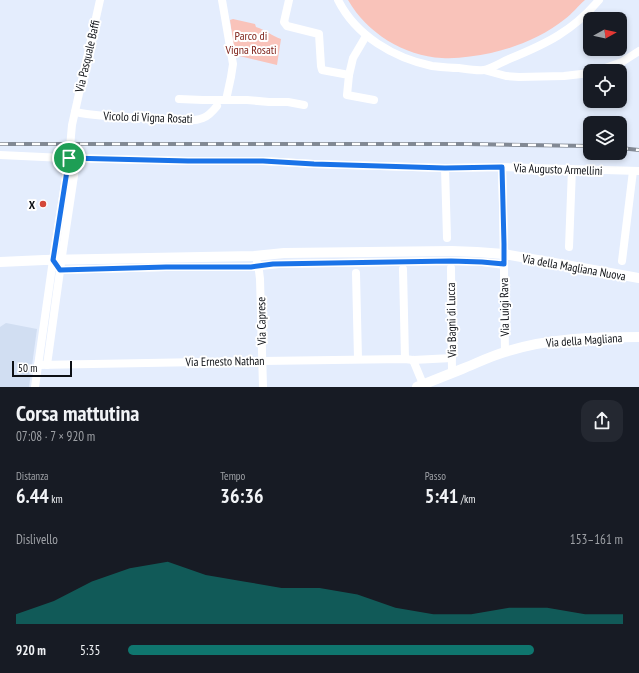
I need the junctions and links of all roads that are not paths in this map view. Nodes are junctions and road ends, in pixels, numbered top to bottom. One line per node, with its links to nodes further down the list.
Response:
1 (100, 0): 16 (street, Via Pasquale Baffi)
2 (222, 0): 14 (street)
3 (289, 0): 11 (street)
4 (338, 0): 6 (street)
5 (600, 0): 9 (street)
6 (366, 36): 9 (street); 11 (street)
7 (639, 51): 8 (street)
8 (616, 64)
9 (484, 70): 10 (street)
10 (583, 74)
11 (349, 75): 13 (street)
12 (179, 99): 14 (street)
13 (374, 100)
14 (221, 102): 15 (street); 16 (street, Vicolo di Vigna Rosati)
15 (304, 105)
16 (75, 112): 18 (street, Via Pasquale Baffi)
17 (0, 155): 18 (street, Via Augusto Armellini)
18 (69, 158): 20 (street, Via Augusto Armellini); 29 (street, Via Pasquale Baffi)
19 (502, 167): 20 (street, Via Augusto Armellini); 21 (street, Via Augusto Armellini); 26 (street, Via Luigi Rava)
20 (445, 168): 23 (street)
21 (572, 169): 22 (street, Via Augusto Armellini); 24 (street)
22 (636, 171): 27 (street)
23 (448, 238)
24 (569, 248)
25 (254, 256): 26 (main road, Via della Magliana Nuova); 29 (main road, Via della Magliana Nuova); 30 (street, Via Caprese)
26 (504, 259): 30 (street, Via della Magliana Nuova); 34 (main road, Via della Magliana Nuova); 36 (street, Via Luigi Rava)
27 (622, 261)
28 (0, 262): 29 (main road, Via della Magliana Nuova)
29 (58, 263): 30 (street, Via della Magliana Nuova); 41 (street); 42 (street)
30 (258, 266): 40 (street, Via Caprese)
31 (451, 268): 37 (street, Via Bagni di Lucca)
32 (403, 269): 38 (street)
33 (356, 272): 39 (street)
34 (639, 278)
35 (639, 337): 36 (main road, Via della Magliana)
36 (505, 352): 43 (main road, Via della Magliana)
37 (452, 358): 38 (street, Via Ernesto Nathan); 43 (street, Via Bagni di Lucca)
38 (409, 359): 39 (street, Via Ernesto Nathan); 44 (street)
39 (358, 360): 40 (street, Via Ernesto Nathan)
40 (262, 361): 42 (street, Via Ernesto Nathan); 46 (street, Via Caprese)
41 (38, 365): 42 (street, Via Ernesto Nathan); 45 (street)
42 (47, 365)
43 (452, 373): 44 (main road, Via della Magliana)
44 (420, 386)
45 (35, 387)
46 (263, 387)

